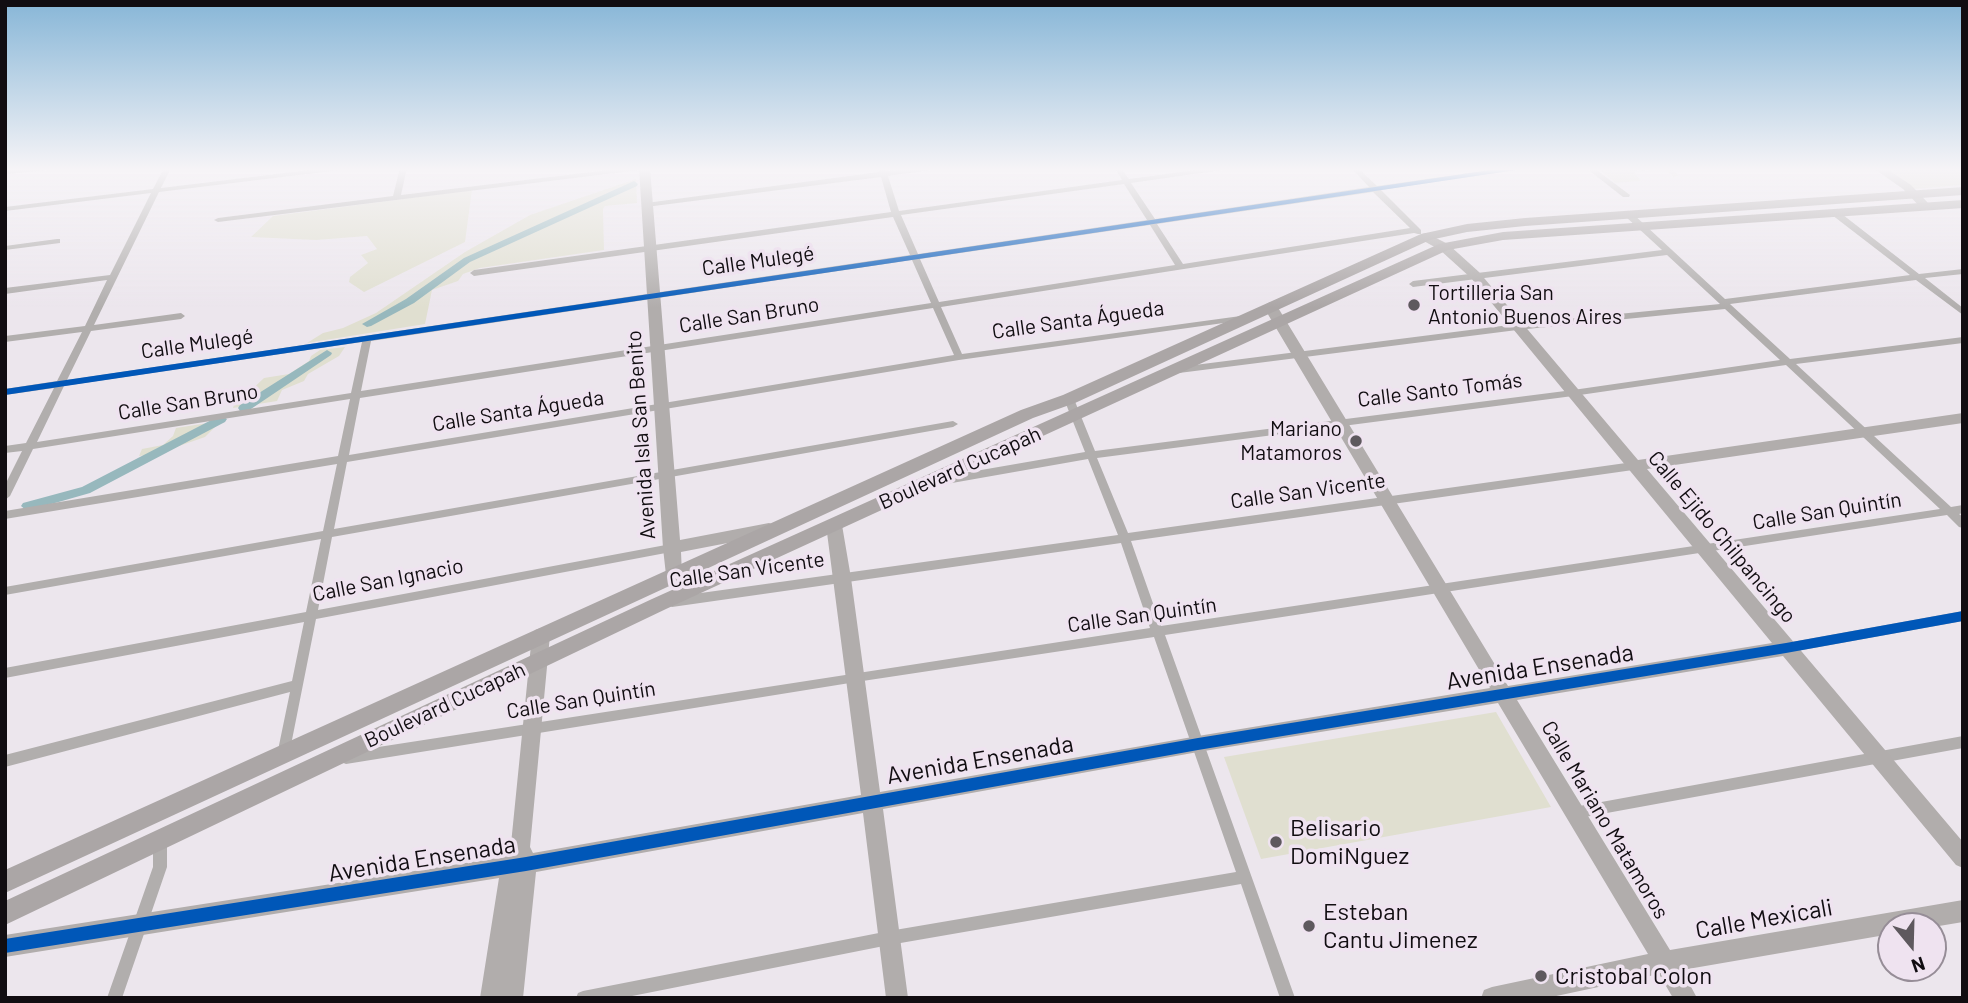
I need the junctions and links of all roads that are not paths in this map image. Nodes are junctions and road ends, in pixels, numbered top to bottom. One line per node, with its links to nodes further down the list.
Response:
1 (896, 214): 21 (street)
2 (144, 215): 26 (street)
3 (257, 215): 12 (street)
4 (647, 215): 19 (street, Avenida Isla San Benito)
5 (890, 215): 19 (street)
6 (1148, 215): 13 (street)
7 (1195, 215): 13 (street, Calle Mulegé)
8 (1401, 215): 15 (street)
9 (1711, 215): 14 (main road, Boulevard Cucapah)
10 (1790, 215): 14 (main road, Boulevard Cucapah)
11 (1837, 215): 27 (street)
12 (218, 220)
13 (1152, 221): 21 (street, Calle Mulegé); 22 (street)
14 (1635, 221): 15 (main road, Boulevard Cucapah); 17 (main road, Boulevard Cucapah); 20 (street)
15 (1420, 233): 17 (street, Calle Ejido Chilpancingo); 22 (street, Calle San Bruno); 33 (main road, Boulevard Cucapah)
16 (57, 241): 18 (street)
17 (1444, 247): 25 (street, Calle Ejido Chilpancingo); 37 (main road, Boulevard Cucapah)
18 (5, 248)
19 (650, 248): 24 (street); 30 (street, Avenida Isla San Benito)
20 (1668, 252): 25 (street); 31 (street)
21 (915, 257): 30 (street, Calle Mulegé); 32 (street)
22 (1181, 267): 32 (street, Calle San Bruno)
23 (1963, 271): 27 (street)
24 (474, 272)
25 (1475, 275): 28 (street); 39 (street, Calle Ejido Chilpancingo)
26 (113, 276): 29 (street); 38 (street)
27 (1917, 276): 31 (street); 34 (street)
28 (1413, 284)
29 (5, 291)
30 (654, 296): 40 (street, Calle Mulegé); 43 (street, Avenida Isla San Benito)
31 (1724, 304): 39 (street); 46 (street)
32 (935, 306): 43 (street, Calle San Bruno); 45 (street)
33 (1269, 306): 36 (main road, Boulevard Cucapah); 37 (street, Calle Mariano Matamoros)
34 (1963, 312)
35 (181, 316): 38 (street)
36 (1245, 317): 45 (street, Calle Santa Águeda); 52 (main road, Boulevard Cucapah)
37 (1279, 323): 44 (street, Calle Mariano Matamoros); 47 (main road, Boulevard Cucapah)
38 (88, 327): 41 (street); 48 (street)
39 (1517, 327): 44 (street); 50 (street, Calle Ejido Chilpancingo)
40 (367, 338): 48 (street, Calle Mulegé); 51 (street)
41 (5, 339)
42 (1963, 340): 46 (street, Calle Santo Tomás)
43 (658, 348): 51 (street, Calle San Bruno); 53 (street, Avenida Isla San Benito)
44 (1298, 355): 47 (street); 57 (street, Calle Mariano Matamoros)
45 (959, 357): 53 (street, Calle Santa Águeda)
46 (1787, 362): 50 (street, Calle Santo Tomás); 60 (street)
47 (1176, 370): 55 (main road, Boulevard Cucapah)
48 (62, 384): 49 (street, Calle Mulegé); 61 (street)
49 (5, 392)
50 (1573, 394): 57 (street, Calle Santo Tomás); 65 (street, Calle Ejido Chilpancingo)
51 (357, 396): 61 (street, Calle San Bruno); 64 (street)
52 (1069, 398): 54 (main road, Boulevard Cucapah); 55 (street)
53 (663, 407): 64 (street, Calle Santa Águeda); 66 (street, Avenida Isla San Benito)
54 (1027, 414): 59 (main road); 75 (main road, Boulevard Cucapah)
55 (1076, 416): 59 (main road, Boulevard Cucapah); 63 (street)
56 (1963, 418): 60 (street, Calle San Vicente)
57 (1339, 422): 63 (street, Calle Santo Tomás); 69 (street, Calle Mariano Matamoros)
58 (953, 424): 66 (street)
59 (1039, 431): 67 (main road, Boulevard Cucapah)
60 (1862, 431): 65 (street, Calle San Vicente); 71 (street)
61 (30, 446): 62 (street, Calle San Bruno); 68 (street)
62 (5, 450)
63 (1090, 455): 67 (street, Calle Santo Tomás); 77 (street)
64 (344, 459): 72 (street, Calle Santa Águeda); 76 (street)
65 (1633, 466): 69 (street, Calle San Vicente); 79 (street, Calle Ejido Chilpancingo)
66 (665, 475): 76 (street); 78 (street, Avenida Isla San Benito)
67 (922, 485): 74 (main road, Boulevard Cucapah)
68 (5, 496)
69 (1387, 502): 77 (street, Calle San Vicente); 82 (street, Calle Mariano Matamoros)
70 (1963, 509): 71 (street, Calle San Quintín)
71 (1948, 511): 73 (street); 79 (street, Calle San Quintín)
72 (5, 515)
73 (1963, 524)
74 (834, 525): 81 (street); 84 (main road, Boulevard Cucapah)
75 (778, 528): 78 (street, Calle San Ignacio); 80 (main road, Boulevard Cucapah)
76 (329, 533): 83 (street); 85 (street)
77 (1124, 537): 81 (street, Calle San Vicente); 87 (street)
78 (671, 548): 80 (street, Avenida Isla San Benito); 85 (street, Calle San Ignacio)
79 (1704, 550): 82 (street, Calle San Quintín); 89 (street, Calle Ejido Chilpancingo)
80 (674, 575): 88 (main road, Boulevard Cucapah)
81 (843, 578): 84 (street, Calle San Vicente); 92 (street)
82 (1440, 590): 87 (street, Calle San Quintín); 94 (street, Calle Mariano Matamoros)
83 (5, 591)
84 (659, 604): 90 (main road, Boulevard Cucapah)
85 (312, 616): 91 (street, Calle San Ignacio); 93 (street)
86 (1963, 616): 89 (street, Avenida Ensenada)
87 (1159, 632): 92 (street, Calle San Quintín); 97 (street)
88 (541, 635): 90 (street); 98 (main road, Boulevard Cucapah)
89 (1786, 648): 94 (street, Avenida Ensenada); 99 (street, Calle Ejido Chilpancingo)
90 (540, 660): 95 (street); 101 (main road, Boulevard Cucapah)
91 (5, 673)
92 (856, 677): 95 (street, Calle San Quintín); 102 (street)
93 (298, 685): 98 (street); 100 (street)
94 (1503, 694): 97 (street, Avenida Ensenada); 103 (street, Calle Mariano Matamoros)
95 (532, 727): 101 (street, Calle San Quintín); 105 (street)
96 (1963, 742): 99 (street)
97 (1198, 744): 102 (street, Avenida Ensenada); 107 (street)
98 (283, 755): 108 (main road, Boulevard Cucapah)
99 (1878, 757): 103 (street); 106 (street, Calle Ejido Chilpancingo)
100 (5, 761)
101 (326, 761): 104 (main road, Boulevard Cucapah)
102 (872, 800): 105 (street, Avenida Ensenada); 112 (street)
103 (1574, 813): 114 (street, Calle Mariano Matamoros)
104 (160, 839): 110 (main road, Boulevard Cucapah); 111 (street)
105 (519, 858): 111 (street, Avenida Ensenada); 116 (street); 117 (street)
106 (1963, 858)
107 (1244, 877): 112 (street); 120 (street)
108 (5, 882)
109 (1963, 911): 114 (street, Calle Mexicali)
110 (5, 913)
111 (142, 924): 113 (street, Avenida Ensenada); 115 (street)
112 (889, 938): 118 (street); 119 (street)
113 (5, 946)
114 (1664, 962): 121 (street, Calle Mexicali); 122 (street, Calle Mariano Matamoros)
115 (114, 998)
116 (491, 998)
117 (512, 998)
118 (583, 998)
119 (897, 998)
120 (1288, 998)
121 (1492, 998)
122 (1686, 998)

